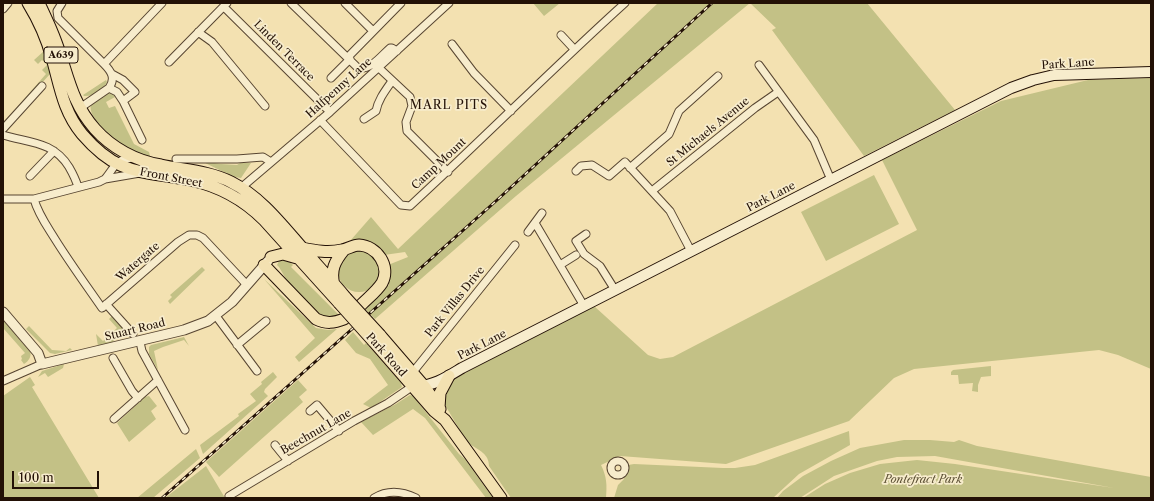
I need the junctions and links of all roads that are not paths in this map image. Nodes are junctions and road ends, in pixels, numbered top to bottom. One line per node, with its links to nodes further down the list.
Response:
1 (8, 3): 11 (street)
2 (31, 3): 33 (main road, A639); 34 (main road, A639)
3 (62, 3): 20 (street)
4 (162, 3): 20 (street)
5 (291, 3): 18 (street)
6 (345, 3): 12 (street)
7 (401, 3): 12 (street)
8 (449, 3): 17 (street, Halfpenny Lane)
9 (625, 3): 16 (street, Camp Mount)
10 (225, 5): 13 (street); 36 (street, Linden Terrace)
11 (3, 9)
12 (373, 31): 18 (street)
13 (198, 32): 19 (street); 32 (street)
14 (561, 35): 16 (street)
15 (452, 44): 35 (street)
16 (574, 49): 35 (street, Camp Mount)
17 (397, 51): 18 (street); 22 (street, Halfpenny Lane)
18 (349, 58): 26 (street)
19 (168, 62)
20 (104, 64): 24 (street)
21 (759, 65): 30 (street)
22 (379, 68): 27 (street); 36 (street, Halfpenny Lane)
23 (1151, 72): 55 (main road, Park Lane)
24 (112, 74): 29 (street); 31 (street)
25 (718, 76): 49 (street)
26 (331, 78)
27 (392, 81): 37 (street); 51 (street)
28 (42, 86): 39 (street)
29 (109, 88): 31 (street); 33 (street)
30 (778, 92): 55 (street); 58 (street, St Michaels Avenue)
31 (123, 101): 42 (street)
32 (264, 106)
33 (80, 108): 34 (main road); 40 (main road, A639); 43 (main road, Front Street / A639)
34 (66, 110): 40 (main road, Front Street / A639)
35 (511, 111): 51 (street, Camp Mount)
36 (330, 112): 38 (street, Halfpenny Lane)
37 (364, 119)
38 (320, 120): 47 (street, Halfpenny Lane); 51 (street, Camp Mount)
39 (3, 129)
40 (82, 133): 48 (main road, Front Street / A639)
41 (3, 135): 44 (street)
42 (142, 140)
43 (112, 145): 45 (main road, Front Street / A639); 48 (street)
44 (54, 151): 53 (street); 56 (street)
45 (136, 158): 48 (street); 57 (main road, Front Street / A639)
46 (176, 159): 47 (street)
47 (271, 162): 57 (street, Halfpenny Lane)
48 (115, 163): 52 (main road, Front Street / A639); 54 (street)
49 (630, 168): 50 (street); 58 (street)
50 (576, 171)
51 (448, 172)
52 (144, 173): 54 (street); 59 (main road, Front Street / A639)
53 (30, 176)
54 (105, 179): 56 (street)
55 (831, 180): 70 (main road, Park Lane)
56 (78, 187): 61 (street)
57 (242, 187): 59 (main road); 62 (main road); 71 (main road, Front Street / A639)
58 (652, 191): 70 (street)
59 (227, 192): 62 (main road, Front Street / A639)
60 (4, 198): 61 (street)
61 (34, 199): 79 (street)
62 (244, 202): 66 (main road, Front Street / A639)
63 (542, 213): 64 (street)
64 (535, 223): 65 (street); 74 (street)
65 (528, 232)
66 (274, 233): 71 (main road, Front Street / A639); 73 (main road)
67 (586, 234): 77 (street)
68 (515, 245): 93 (street, Park Villas Drive)
69 (344, 250): 71 (main road); 76 (main road); 78 (main road)
70 (691, 251): 77 (main road, Park Lane)
71 (300, 253): 73 (main road); 76 (main road, Front Street / A639)
72 (576, 255): 74 (street)
73 (268, 261): 75 (street, Stuart Road); 83 (main road)
74 (560, 265): 80 (street)
75 (247, 285): 79 (street, Watergate); 82 (street, Stuart Road)
76 (330, 287): 93 (main road, Park Road / A639, bridge)
77 (615, 290): 80 (main road, Park Lane)
78 (361, 305)
79 (104, 306): 85 (street)
80 (584, 306): 91 (main road, Park Lane)
81 (3, 312): 89 (street)
82 (216, 316): 86 (street, Stuart Road); 87 (street)
83 (344, 319)
84 (266, 320): 87 (street)
85 (130, 332)
86 (140, 342): 89 (street, Stuart Road); 92 (street)
87 (238, 345): 90 (street)
88 (113, 358): 95 (street)
89 (42, 364): 94 (street)
90 (257, 371)
91 (446, 377): 93 (main road); 96 (main road)
92 (158, 380): 95 (street); 100 (street)
93 (416, 380): 96 (main road, Park Road); 99 (main road, Park Road); 101 (street, Beechnut Lane)
94 (3, 381)
95 (138, 398): 98 (street)
96 (439, 408): 99 (main road, Park Road)
97 (310, 411): 101 (street)
98 (114, 419)
99 (445, 420): 107 (main road, Park Road)
100 (185, 430)
101 (338, 431): 103 (street, Beechnut Lane)
102 (275, 445): 103 (street)
103 (288, 461): 104 (street, Beechnut Lane)
104 (229, 496)
105 (374, 498): 106 (street)
106 (416, 498)
107 (501, 498)

